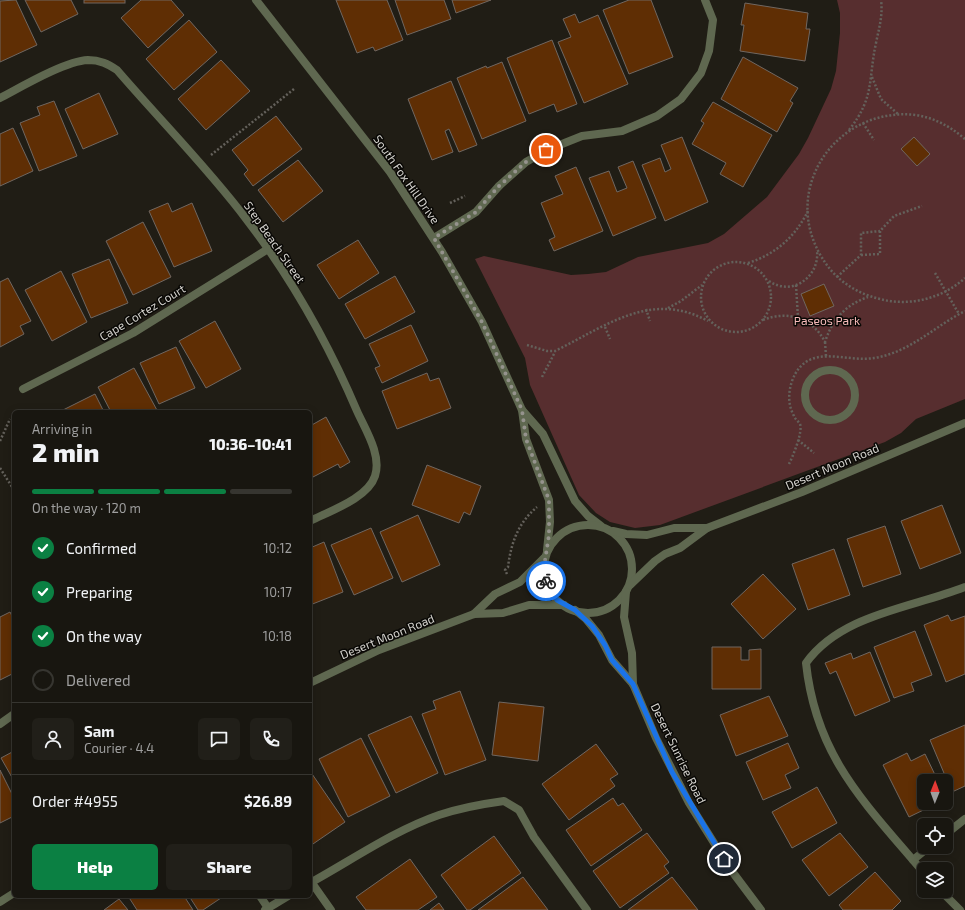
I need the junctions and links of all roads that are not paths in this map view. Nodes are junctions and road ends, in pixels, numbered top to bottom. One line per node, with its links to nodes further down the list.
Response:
1 (256, 0): 4 (street, South Fox Hill Drive)
2 (705, 0): 4 (street)
3 (0, 98): 5 (street, Step Beach Street)
4 (434, 238): 7 (street, South Fox Hill Drive)
5 (268, 249): 6 (street, Cape Cortez Court); 10 (street, Step Beach Street)
6 (23, 389)
7 (522, 410): 11 (street, South Fox Hill Drive); 13 (street, South Fox Hill Drive)
8 (839, 418): 8 (street)
9 (965, 423): 12 (street, Desert Moon Road)
10 (312, 520)
11 (604, 527): 12 (street, Desert Moon Road); 13 (street); 15 (street)
12 (707, 528): 15 (street, Desert Moon Road)
13 (546, 554): 16 (street); 18 (street, Desert Moon Road)
14 (965, 587): 26 (street)
15 (628, 588): 17 (street); 20 (street, Desert Sunrise Road)
16 (564, 606): 17 (street); 18 (street, Desert Moon Road)
17 (575, 610): 20 (street, Desert Sunrise Road)
18 (474, 614): 19 (street, Desert Moon Road)
19 (312, 682)
20 (633, 684): 38 (street, Desert Sunrise Road)
21 (12, 715): 22 (street)
22 (0, 724)
23 (965, 820): 24 (street)
24 (953, 829)
25 (920, 854): 26 (street)
26 (913, 860): 27 (street)
27 (917, 865)
28 (312, 882): 37 (street)
29 (312, 884): 36 (street)
30 (12, 894): 34 (street)
31 (261, 898): 35 (street)
32 (285, 898): 35 (street)
33 (948, 898): 39 (street)
34 (0, 902)
35 (267, 909)
36 (331, 910)
37 (587, 910)
38 (761, 910)
39 (960, 910)

